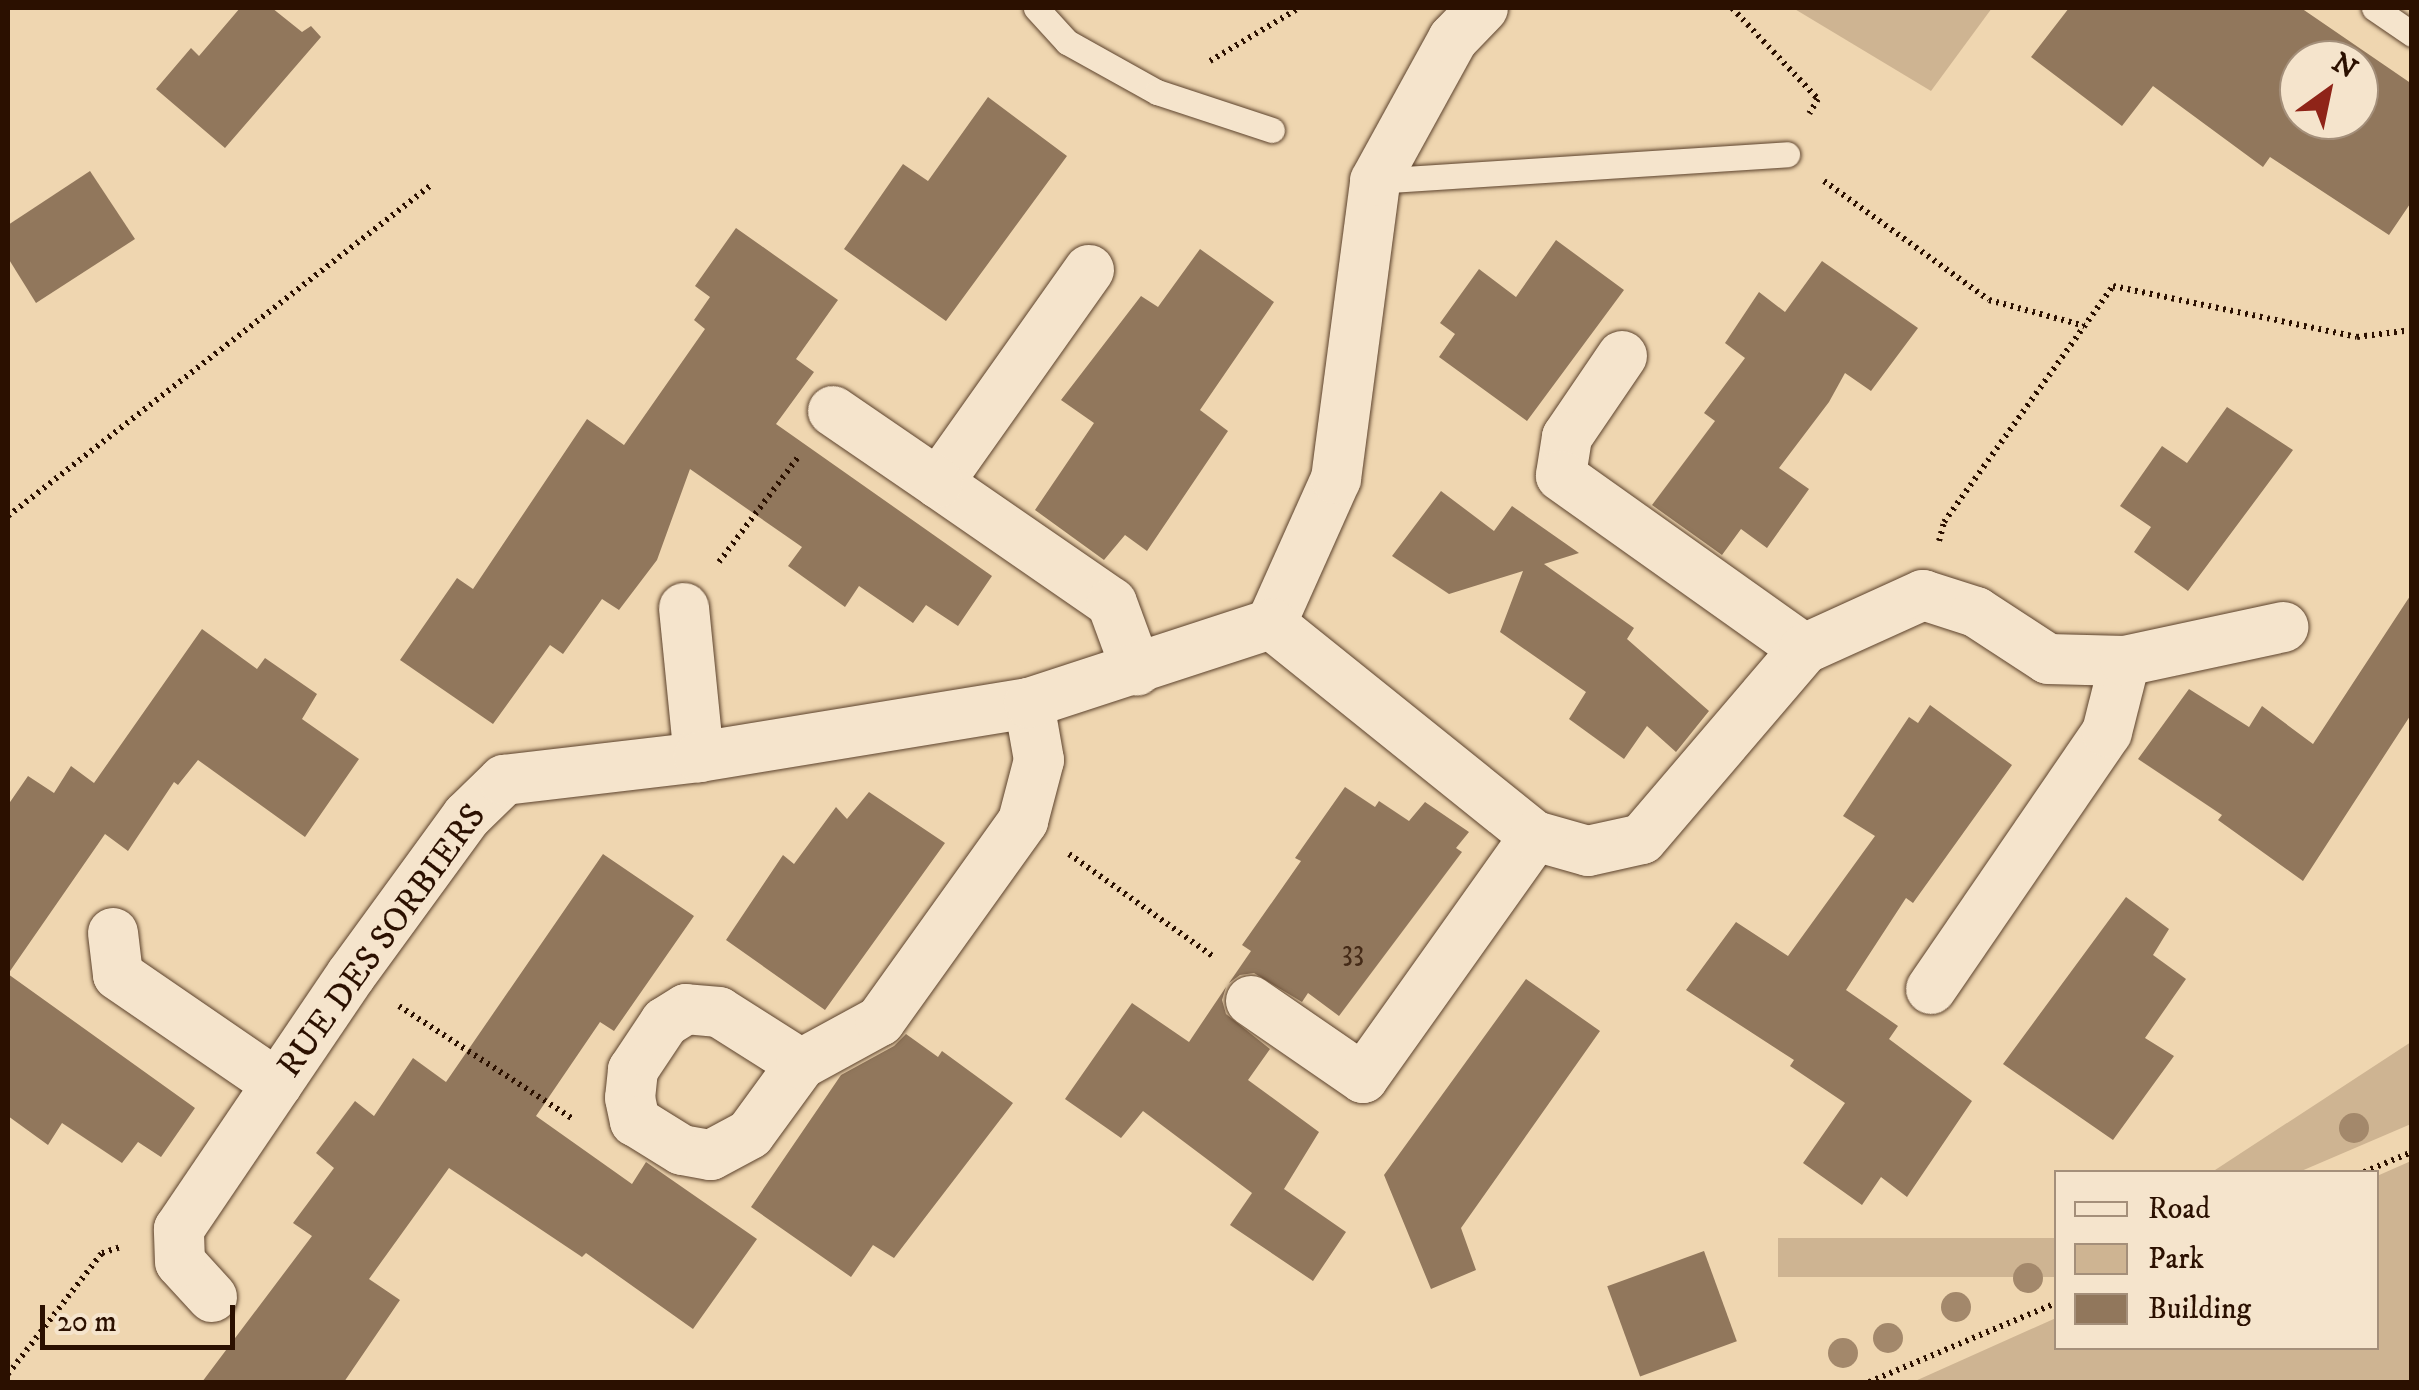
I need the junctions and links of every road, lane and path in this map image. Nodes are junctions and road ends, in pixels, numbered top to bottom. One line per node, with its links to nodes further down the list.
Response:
1 (1036, 8): 7 (lane)
2 (1299, 8): 7 (path)
3 (1483, 8): 10 (street)
4 (1732, 8): 9 (path)
5 (2374, 8): 6 (lane)
6 (2412, 34)
7 (1156, 92): 8 (lane)
8 (1272, 130)
9 (1786, 154): 10 (lane); 13 (path)
10 (1375, 181): 21 (street)
11 (431, 185): 18 (path)
12 (1089, 270): 17 (street)
13 (2085, 326): 14 (path); 19 (path)
14 (2412, 330)
15 (1622, 356): 23 (street)
16 (833, 411): 17 (street); 20 (path)
17 (938, 483): 25 (street)
18 (8, 516)
19 (1923, 596): 23 (street); 24 (street)
20 (684, 608): 27 (street)
21 (1271, 624): 25 (street, RUE DES SORBIERS); 29 (street)
22 (2282, 627): 24 (street)
23 (1804, 649): 29 (street)
24 (2124, 662): 32 (street)
25 (1137, 670): 26 (street, RUE DES SORBIERS)
26 (1029, 703): 27 (street, RUE DES SORBIERS); 28 (street)
27 (699, 756): 31 (street, RUE DES SORBIERS)
28 (1024, 821): 33 (path); 34 (street)
29 (1535, 836): 33 (street)
30 (113, 933): 35 (street)
31 (352, 975): 35 (street, RUE DES SORBIERS); 36 (path)
32 (1931, 989)
33 (1251, 1001)
34 (801, 1064): 36 (street); 36 (street)
35 (277, 1084): 39 (street, RUE DES SORBIERS)
36 (635, 1120)
37 (2412, 1152): 38 (path)
38 (2369, 1170)
39 (179, 1229): 40 (street); 42 (path)
40 (212, 1297)
41 (2054, 1304): 43 (path)
42 (8, 1374)
43 (1869, 1382)

